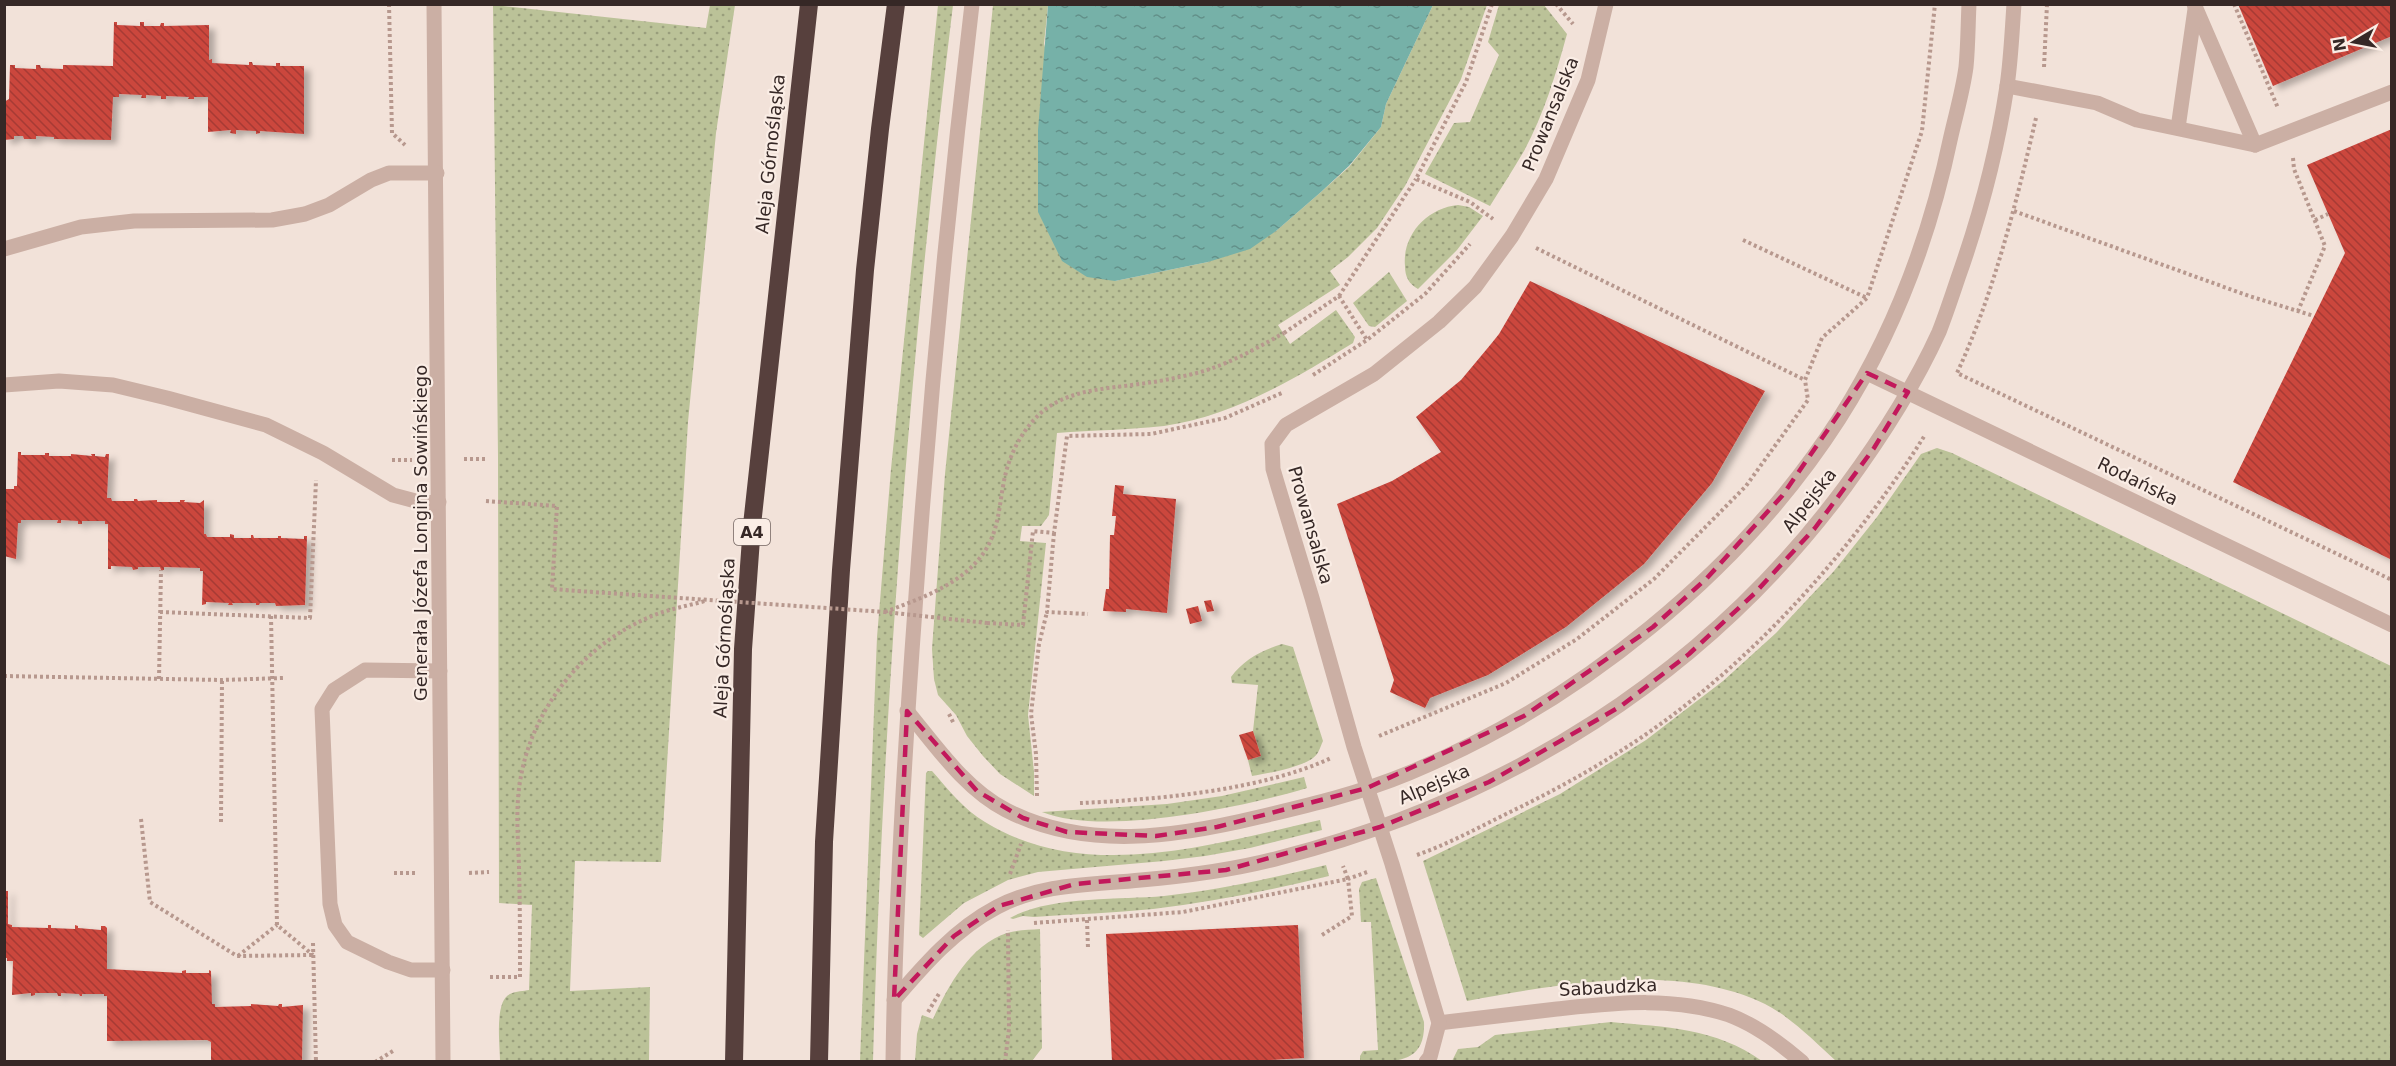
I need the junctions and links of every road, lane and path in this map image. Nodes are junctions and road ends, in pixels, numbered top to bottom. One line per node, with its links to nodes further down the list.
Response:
1 (389, 4): 17 (path)
2 (434, 4): 19 (street, Generała Józefa Longina Sowińskiego)
3 (808, 4): 94 (highway, Aleja Górnośląska / A4)
4 (896, 4): 95 (highway)
5 (972, 4): 63 (street)
6 (1492, 4): 20 (path)
7 (1606, 4): 26 (street, Prowansalska)
8 (1935, 4): 31 (path)
9 (1969, 4): 34 (street, Alpejska)
10 (2014, 4): 13 (street, Alpejska)
11 (2047, 4): 14 (path)
12 (2194, 7): 16 (street); 18 (street)
13 (2007, 86): 14 (street); 39 (street, Alpejska)
14 (2042, 92): 16 (street); 21 (path)
15 (2391, 92): 18 (street)
16 (2178, 128): 18 (street)
17 (392, 133)
18 (2255, 145)
19 (437, 173): 29 (street); 46 (street, Generała Józefa Longina Sowińskiego)
20 (1416, 178): 23 (path); 30 (path)
21 (2014, 211): 32 (path); 49 (path)
22 (2328, 214): 24 (path)
23 (1493, 220): 25 (path); 26 (path)
24 (2315, 220)
25 (1486, 227)
26 (1512, 236): 36 (path); 66 (street, Prowansalska)
27 (1743, 240): 31 (path)
28 (1471, 243): 33 (path)
29 (4, 249)
30 (1339, 296): 33 (path); 52 (path, bridge)
31 (1867, 298): 36 (path)
32 (2314, 316)
33 (1367, 340): 35 (path)
34 (1867, 373): 39 (street, Rodańska); 67 (street, Alpejska)
35 (1311, 376)
36 (1805, 380): 66 (path)
37 (4, 385): 46 (street)
38 (1292, 388): 47 (path)
39 (1908, 392): 56 (street, Rodańska); 72 (street, Alpejska)
40 (456, 459): 41 (path)
41 (485, 459)
42 (392, 460): 43 (path)
43 (422, 460)
44 (316, 470): 55 (path)
45 (486, 501): 50 (path, bridge)
46 (439, 502): 57 (street, Generała Józefa Longina Sowińskiego)
47 (1054, 533): 52 (path, bridge); 53 (path)
48 (161, 570): 51 (path)
49 (2391, 580)
50 (705, 601): 52 (path, bridge); 87 (path)
51 (160, 612): 55 (path); 61 (path)
52 (885, 612)
53 (1047, 612): 54 (path); 68 (path)
54 (1088, 614)
55 (271, 616): 59 (path)
56 (2391, 625)
57 (440, 671): 82 (street); 86 (street, Generała Józefa Longina Sowińskiego)
58 (4, 676): 61 (path)
59 (272, 678): 60 (path); 62 (path); 80 (path)
60 (284, 678)
61 (159, 679): 62 (path)
62 (222, 680): 71 (path)
63 (907, 711): 67 (street, Alpejska); 88 (street)
64 (949, 714): 65 (path)
65 (958, 731)
66 (1354, 747): 67 (street, Prowansalska); 69 (path)
67 (1367, 788): 72 (street, Prowansalska)
68 (1027, 795)
69 (1070, 804)
70 (141, 819): 85 (path)
71 (221, 822)
72 (1380, 827): 88 (street, Alpejska); 89 (street, Prowansalska)
73 (1022, 841): 78 (path)
74 (394, 873): 75 (path)
75 (426, 873)
76 (459, 873): 77 (path)
77 (489, 873)
78 (1008, 880)
79 (1087, 920): 83 (path)
80 (276, 924): 84 (path); 85 (path)
81 (1008, 924): 97 (path)
82 (335, 926): 84 (path); 86 (street)
83 (1088, 948)
84 (313, 955): 85 (path); 91 (path)
85 (237, 957)
86 (443, 970): 93 (street, Generała Józefa Longina Sowińskiego)
87 (490, 977)
88 (894, 1000): 96 (street)
89 (1438, 1023): 98 (street, Prowansalska); 99 (street, Sabaudzka)
90 (393, 1051): 92 (path)
91 (316, 1062)
92 (375, 1062)
93 (443, 1062)
94 (734, 1062)
95 (819, 1062)
96 (893, 1062)
97 (1005, 1062)
98 (1426, 1062)
99 (1802, 1062)

